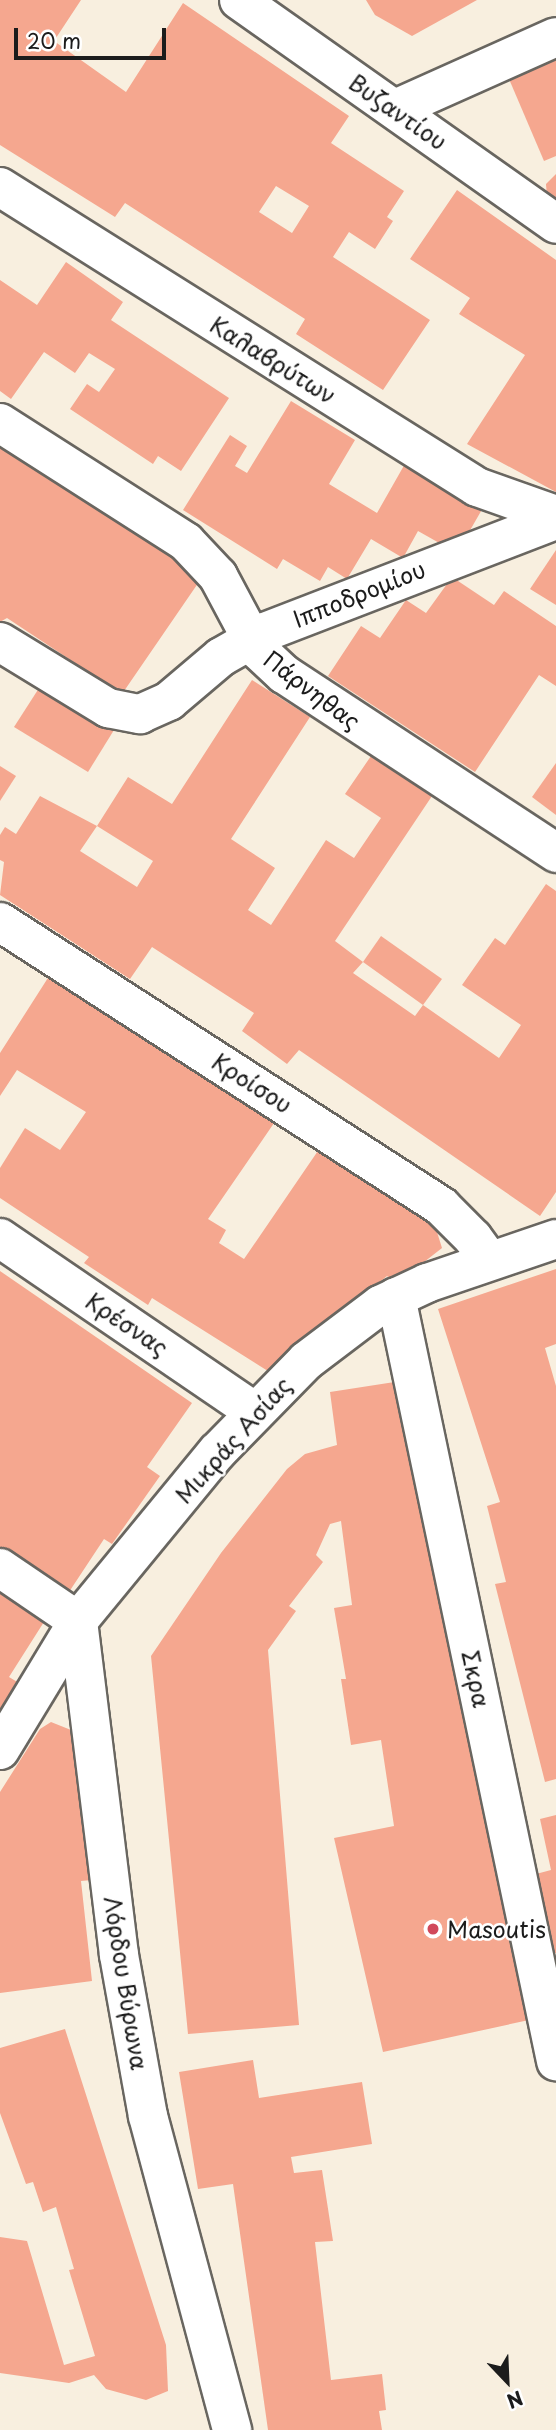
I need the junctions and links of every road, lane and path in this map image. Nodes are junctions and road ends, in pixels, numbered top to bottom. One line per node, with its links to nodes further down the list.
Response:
1 (239, 0): 3 (street, Βυζαντίου)
2 (556, 37): 3 (street)
3 (395, 109): 5 (street, Βυζαντίου)
4 (0, 187): 7 (street, Καλαβρύτων)
5 (556, 224)
6 (0, 423): 8 (street, Πάρνηθας)
7 (556, 517): 8 (street, Ιπποδρομίου)
8 (250, 639): 9 (street, Ιπποδρομίου); 10 (street, Πάρνηθας)
9 (0, 642)
10 (556, 853)
11 (0, 922): 14 (street, Κροίσου)
12 (0, 1238): 16 (street, Κρέσνας)
13 (556, 1238): 14 (street, Μικράς Ασίας)
14 (489, 1261): 15 (street, Μικράς Ασίας)
15 (396, 1297): 16 (street, Μικράς Ασίας); 20 (street, Σκρα)
16 (254, 1411): 18 (street, Μικράς Ασίας)
17 (0, 1568): 18 (street)
18 (78, 1620): 19 (street, Μικράς Ασίας); 21 (street, Λόρδου Βύρωνα)
19 (0, 1749)
20 (556, 2062)
21 (232, 2430)

